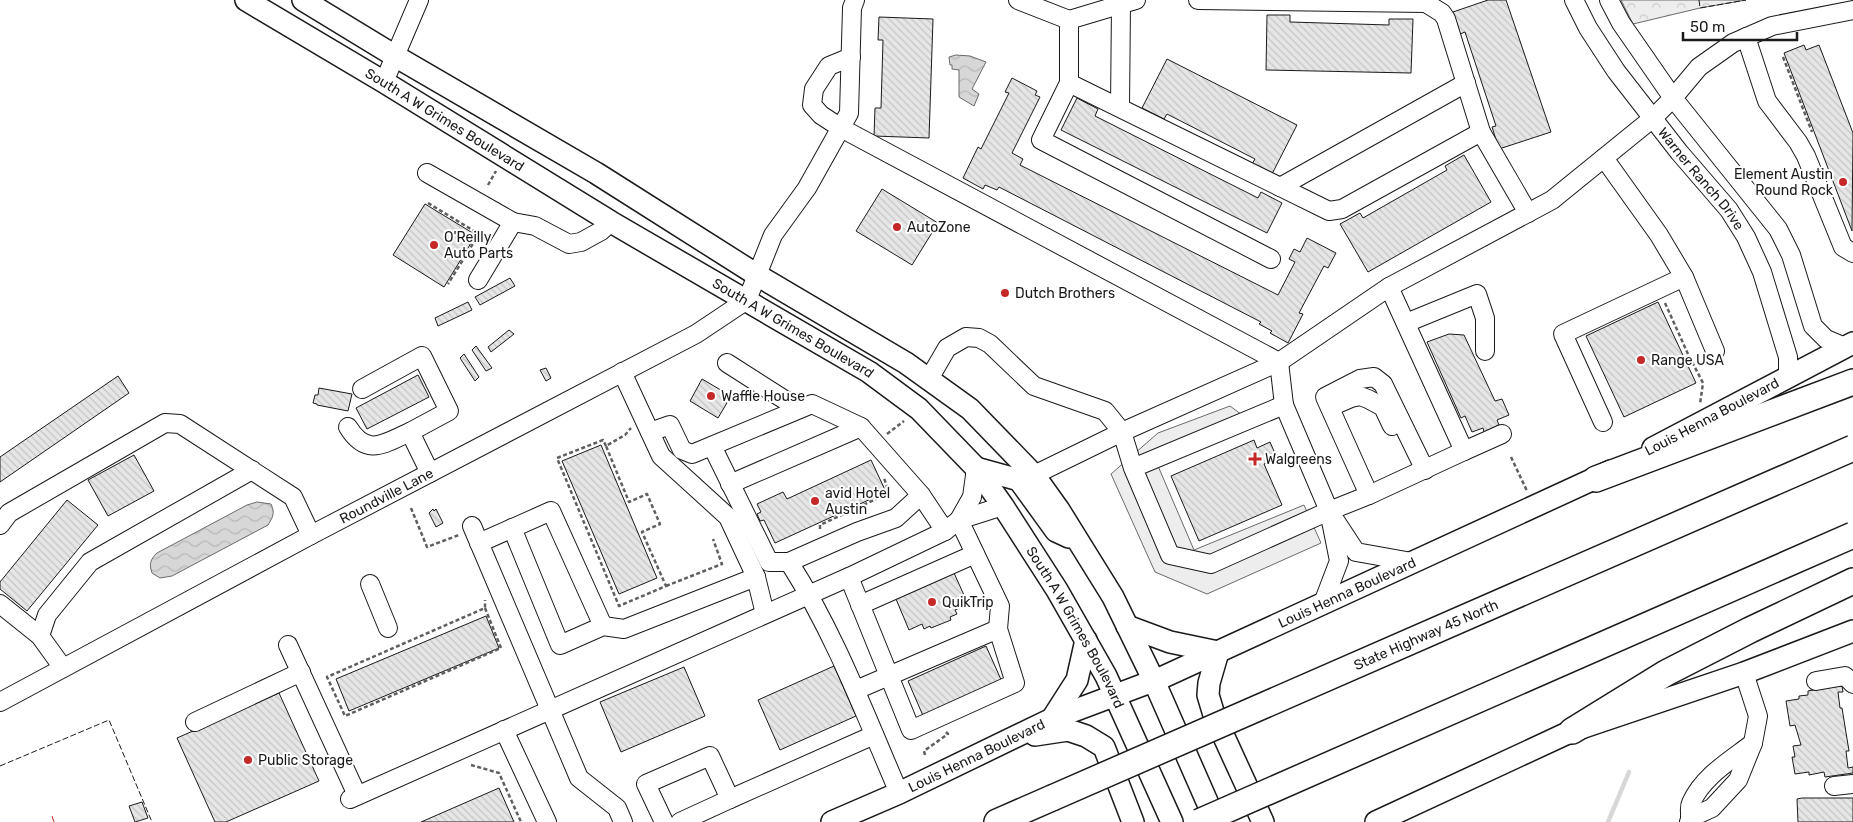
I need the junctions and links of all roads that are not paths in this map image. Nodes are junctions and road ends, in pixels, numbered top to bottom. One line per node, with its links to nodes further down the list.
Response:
1 (246, 0): 15 (main road, South A W Grimes Boulevard)
2 (303, 0): 13 (main road, South A W Grimes Boulevard)
3 (420, 0): 13 (street)
4 (855, 0): 14 (street)
5 (1018, 0): 11 (street)
6 (1198, 0): 17 (street)
7 (1574, 0): 20 (street, Warner Ranch Drive)
8 (1609, 0): 18 (street, Warner Ranch Drive)
9 (1128, 2): 11 (street); 19 (street)
10 (1853, 10): 12 (street)
11 (1069, 20): 16 (street)
12 (1746, 38): 18 (street); 29 (street)
13 (394, 56): 15 (street); 31 (main road, South A W Grimes Boulevard)
14 (850, 57): 21 (street); 21 (street)
15 (384, 82): 28 (main road, South A W Grimes Boulevard)
16 (1069, 83): 19 (street); 30 (street)
17 (1466, 83): 22 (street); 25 (street)
18 (1673, 98): 20 (street); 37 (street, Warner Ranch Drive)
19 (1120, 107): 25 (street)
20 (1652, 118): 23 (street); 43 (street, Warner Ranch Drive)
21 (841, 128): 31 (street); 40 (street)
22 (1481, 132): 25 (street); 26 (street)
23 (1604, 158): 26 (street); 32 (street)
24 (427, 172): 27 (street)
25 (1280, 187)
26 (1528, 213): 34 (street)
27 (513, 222): 28 (street); 33 (street)
28 (611, 222): 35 (main road, South A W Grimes Boulevard)
29 (1853, 254)
30 (1271, 259)
31 (757, 275): 35 (street); 44 (main road, South A W Grimes Boulevard)
32 (1684, 277): 38 (street); 49 (street)
33 (478, 280)
34 (1389, 287): 36 (street); 40 (street)
35 (747, 300): 42 (street, Roundville Lane); 60 (main road, South A W Grimes Boulevard)
36 (1406, 323): 39 (street); 58 (street)
37 (1849, 345): 43 (main road, Louis Henna Boulevard)
38 (1714, 350)
39 (1486, 351)
40 (1279, 362): 47 (street); 54 (street)
41 (727, 363): 48 (street)
42 (622, 372): 53 (street); 63 (street, Roundville Lane)
43 (1788, 376): 65 (main road, Louis Henna Boulevard)
44 (929, 378): 54 (street); 64 (main road, South A W Grimes Boulevard)
45 (1853, 382): 65 (highway)
46 (362, 389): 52 (street)
47 (1284, 405): 61 (street); 70 (street)
48 (799, 409): 51 (street); 56 (street)
49 (1603, 422)
50 (348, 427): 52 (street)
51 (861, 427): 66 (street); 67 (street)
52 (410, 432): 63 (street)
53 (650, 432): 56 (street); 82 (street)
54 (1122, 432): 61 (street); 64 (street)
55 (1502, 434): 58 (street)
56 (712, 446): 66 (street)
57 (1853, 448): 128 (highway, State Highway 45 North, bridge)
58 (1464, 451): 59 (street)
59 (1422, 463): 68 (street); 68 (street)
60 (976, 468): 69 (main road, South A W Grimes Boulevard); 72 (street); 77 (main road)
61 (1133, 468): 70 (street)
62 (252, 470): 71 (street); 75 (street); 96 (street)
63 (430, 473): 75 (street, Roundville Lane)
64 (1034, 475): 77 (main road, South A W Grimes Boulevard)
65 (1596, 479): 81 (main road, Louis Henna Boulevard)
66 (730, 484): 80 (street)
67 (921, 494): 72 (street); 80 (street)
68 (1369, 495): 70 (street)
69 (1003, 506): 72 (street); 97 (main road, South A W Grimes Boulevard)
70 (1329, 511): 81 (street); 87 (street)
71 (0, 525)
72 (952, 526): 79 (street); 83 (street)
73 (512, 528): 78 (street); 91 (street); 91 (street)
74 (466, 530): 78 (street)
75 (311, 535): 100 (street, Roundville Lane)
76 (1853, 535): 131 (highway, bridge)
77 (1078, 541): 92 (main road, South A W Grimes Boulevard)
78 (479, 543): 110 (street)
79 (976, 554): 88 (street); 94 (street)
80 (789, 562): 86 (street)
81 (1412, 562): 87 (main road, Louis Henna Boulevard)
82 (756, 577): 90 (street); 91 (street)
83 (849, 577): 86 (street); 88 (street)
84 (1853, 581): 114 (highway)
85 (370, 584): 93 (street)
86 (810, 594): 90 (street); 107 (street)
87 (1323, 603): 99 (main road, Louis Henna Boulevard)
88 (860, 605): 103 (street)
89 (2, 609): 96 (street)
90 (766, 614): 110 (street)
91 (603, 626)
92 (1127, 626): 99 (main road); 104 (main road, South A W Grimes Boulevard)
93 (388, 628)
94 (998, 629): 103 (street); 103 (street)
95 (1853, 632): 102 (main road)
96 (40, 636): 100 (street)
97 (1086, 640): 108 (main road, South A W Grimes Boulevard); 111 (main road)
98 (288, 645): 101 (street)
99 (1218, 652): 104 (main road, Louis Henna Boulevard); 133 (main road)
100 (63, 668): 109 (street, Roundville Lane)
101 (301, 672): 112 (street); 113 (street)
102 (1744, 673): 114 (main road); 117 (street)
103 (888, 676): 107 (street)
104 (1154, 681): 108 (main road, Louis Henna Boulevard); 132 (main road, South A W Grimes Boulevard)
105 (1816, 681): 106 (street)
106 (1853, 684)
107 (856, 690): 115 (street)
108 (1116, 694): 111 (main road, Louis Henna Boulevard); 130 (main road, South A W Grimes Boulevard)
109 (0, 702)
110 (550, 709): 113 (street); 124 (street)
111 (1052, 719): 116 (main road, Louis Henna Boulevard)
112 (195, 722)
113 (504, 730): 123 (street)
114 (1572, 731): 134 (main road)
115 (874, 734): 120 (street); 121 (street)
116 (1015, 738): 120 (main road, Louis Henna Boulevard); 129 (main road)
117 (1753, 743): 122 (street); 122 (street)
118 (1853, 784): 119 (street)
119 (1834, 786)
120 (899, 792): 127 (main road, Louis Henna Boulevard)
121 (730, 799): 125 (street); 126 (street)
122 (1690, 820)
123 (547, 822)
124 (623, 822)
125 (664, 822)
126 (680, 822)
127 (832, 822)
128 (997, 822)
129 (1133, 822)
130 (1172, 822)
131 (1199, 822)
132 (1216, 822)
133 (1263, 822)
134 (1376, 822)

